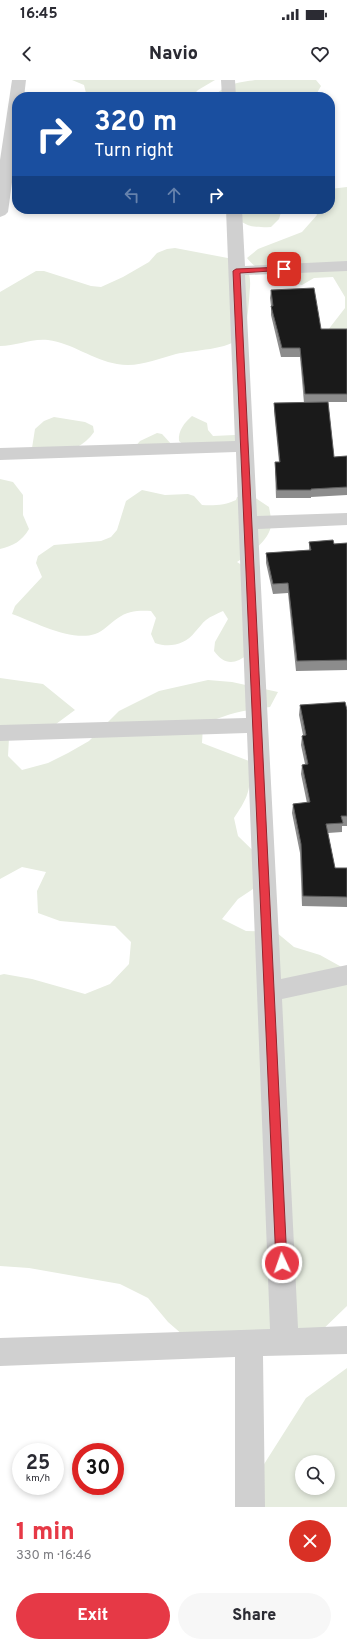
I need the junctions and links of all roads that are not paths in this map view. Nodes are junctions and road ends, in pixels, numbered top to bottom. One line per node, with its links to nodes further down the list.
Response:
1 (19, 80): 3 (street)
2 (228, 80): 4 (street)
3 (17, 92)
4 (229, 92)
5 (12, 129): 6 (street)
6 (0, 212)
7 (234, 214): 9 (street)
8 (347, 266): 9 (street)
9 (236, 271): 10 (street)
10 (244, 446): 11 (street); 13 (street)
11 (0, 454)
12 (347, 519): 13 (street)
13 (248, 523): 14 (street)
14 (257, 725): 15 (street); 17 (street)
15 (0, 733)
16 (347, 975): 17 (street)
17 (269, 992): 19 (street)
18 (347, 1340): 19 (street)
19 (285, 1342): 20 (street)
20 (249, 1343): 21 (street); 22 (street)
21 (0, 1352)
22 (250, 1507)

